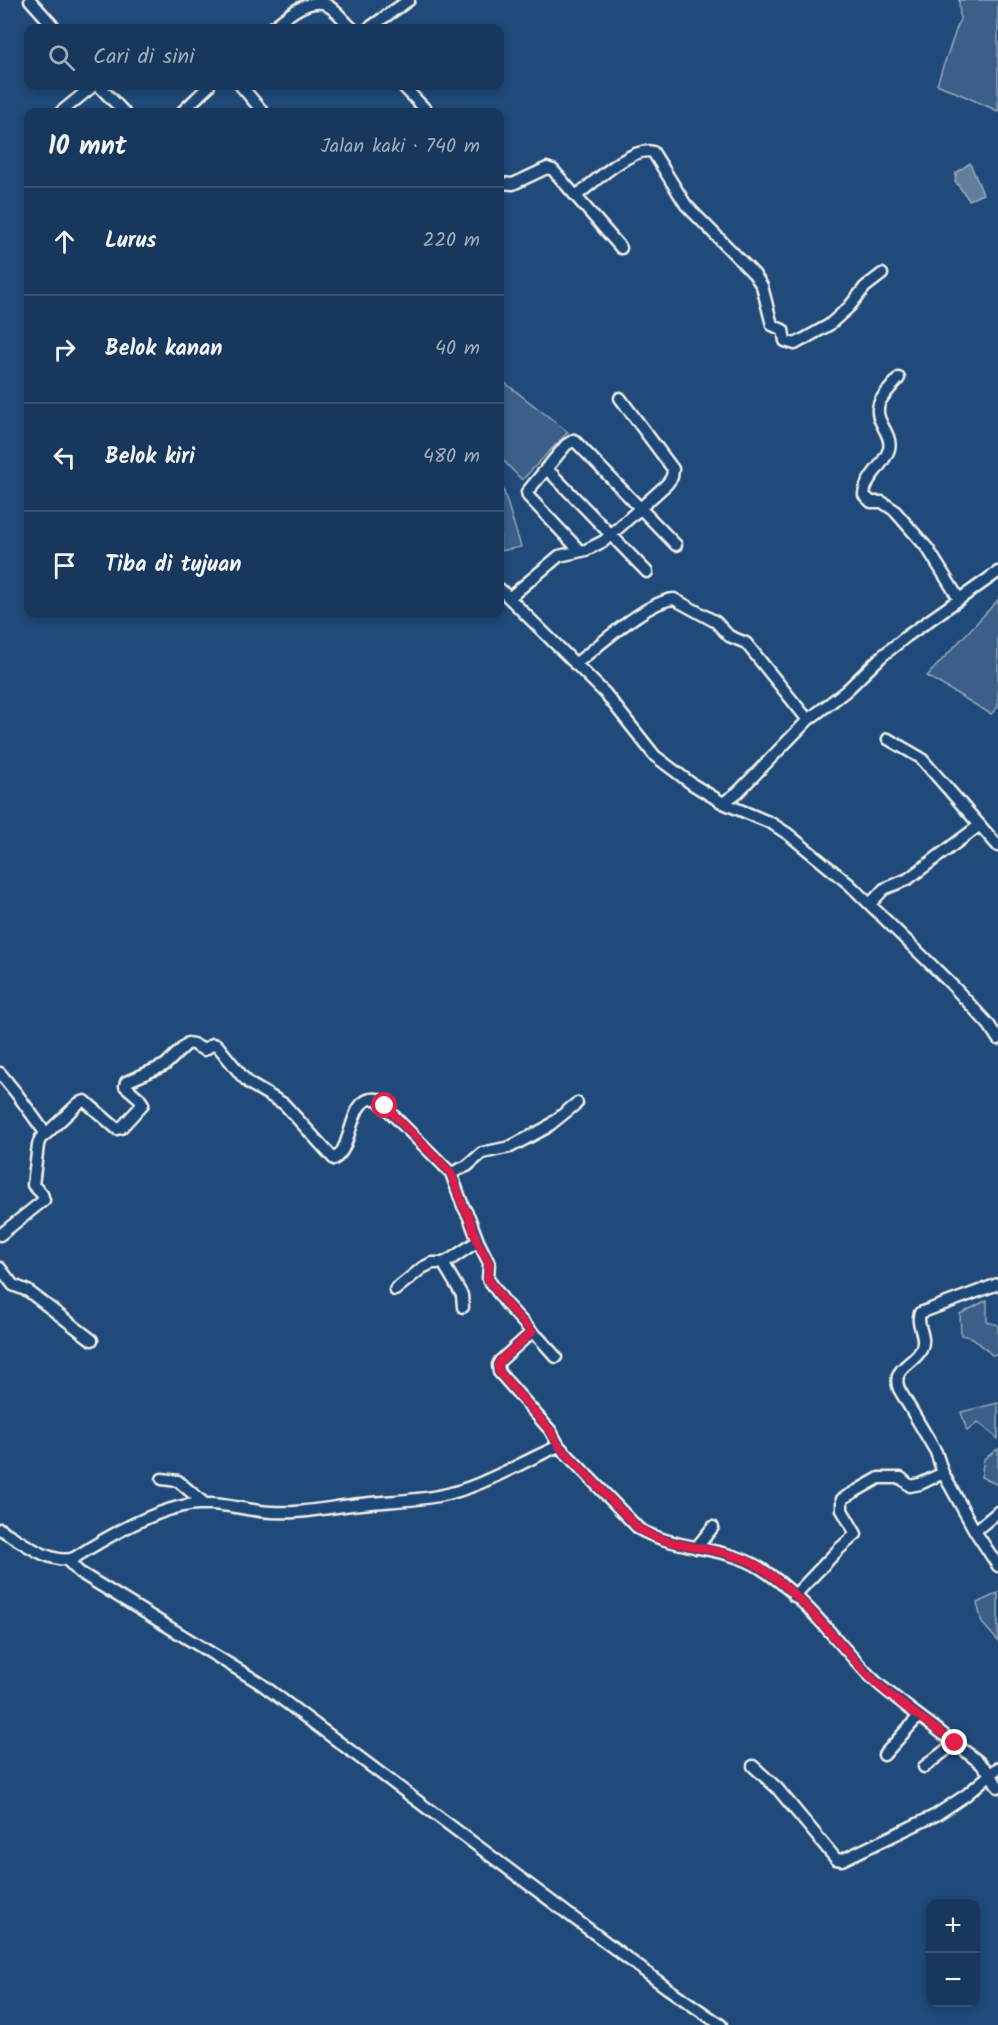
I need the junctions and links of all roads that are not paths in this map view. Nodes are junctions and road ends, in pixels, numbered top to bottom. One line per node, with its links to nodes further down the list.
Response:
1 (30, 0): 3 (street)
2 (409, 0): 6 (street)
3 (51, 24)
4 (277, 24): 5 (street)
5 (348, 24)
6 (375, 24)
7 (88, 90): 12 (street)
8 (103, 90): 13 (street)
9 (204, 90): 14 (street)
10 (245, 90): 15 (street)
11 (407, 90): 16 (street)
12 (66, 108)
13 (120, 108)
14 (186, 108)
15 (260, 108)
16 (424, 108)
17 (504, 183): 18 (street)
18 (576, 196): 19 (street); 20 (street)
19 (621, 248)
20 (882, 274)
21 (899, 378): 32 (street)
22 (620, 398): 24 (street)
23 (546, 468): 24 (street); 25 (street); 27 (street)
24 (639, 509): 25 (street); 26 (street)
25 (610, 535): 27 (street); 28 (street)
26 (676, 545)
27 (580, 551): 31 (street)
28 (647, 572)
29 (998, 572): 32 (street)
30 (504, 593): 31 (street)
31 (509, 598): 33 (street)
32 (959, 599): 34 (street)
33 (575, 664): 34 (street); 36 (street)
34 (808, 720): 36 (street)
35 (888, 739): 37 (street)
36 (723, 803): 39 (street)
37 (980, 825): 38 (street); 39 (street)
38 (998, 846)
39 (871, 903): 40 (street)
40 (998, 1039)
41 (0, 1073): 43 (street)
42 (577, 1103): 44 (street)
43 (46, 1134): 44 (street); 45 (street)
44 (451, 1173): 46 (street)
45 (0, 1235)
46 (477, 1241): 47 (street); 52 (street)
47 (443, 1263): 50 (street); 51 (street)
48 (0, 1268): 53 (street)
49 (998, 1284): 56 (street)
50 (395, 1290)
51 (463, 1307)
52 (532, 1332): 54 (street); 55 (street)
53 (93, 1340)
54 (555, 1358)
55 (559, 1446): 58 (street); 63 (street)
56 (943, 1473): 62 (street); 66 (street)
57 (162, 1479): 58 (street)
58 (204, 1504): 64 (street)
59 (998, 1512): 62 (street)
60 (713, 1527): 63 (street)
61 (0, 1529): 64 (street)
62 (975, 1530): 65 (street)
63 (696, 1548): 66 (street)
64 (67, 1560): 74 (street)
65 (998, 1566)
66 (794, 1596): 67 (street)
67 (919, 1716): 68 (street); 69 (street)
68 (955, 1743): 71 (street); 72 (street)
69 (884, 1755)
70 (753, 1766): 72 (street)
71 (924, 1767)
72 (994, 1770): 73 (street)
73 (998, 1787)
74 (720, 2025)

